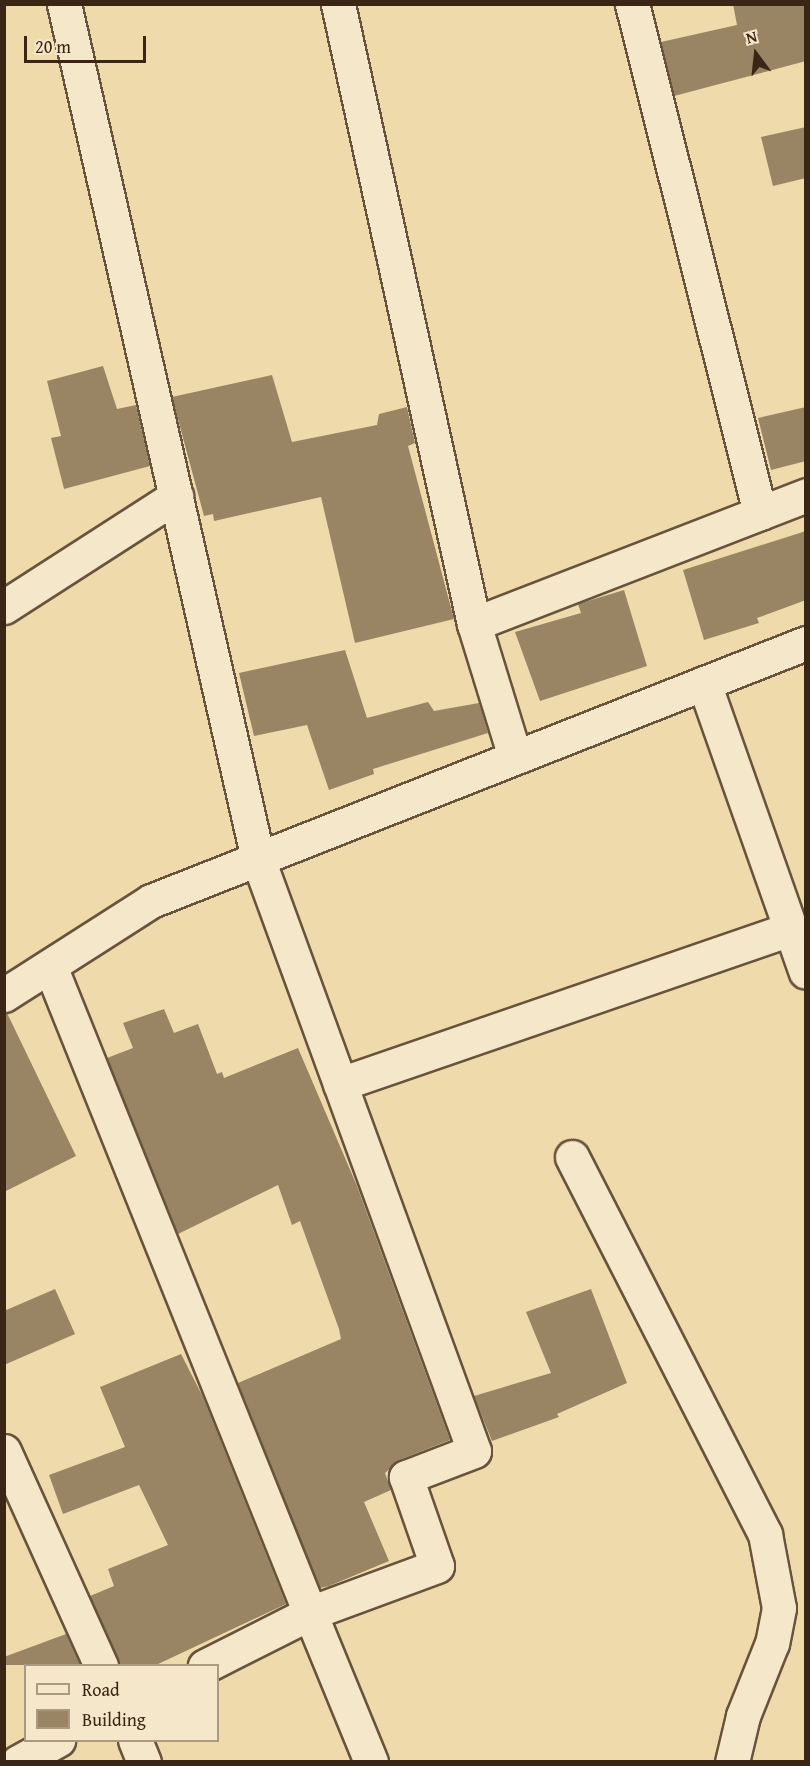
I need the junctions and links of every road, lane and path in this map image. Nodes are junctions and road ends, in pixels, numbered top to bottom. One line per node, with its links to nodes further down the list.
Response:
1 (64, 4): 4 (street)
2 (338, 4): 8 (street)
3 (632, 4): 6 (street)
4 (176, 495): 7 (street); 12 (street)
5 (806, 495): 6 (street)
6 (760, 513): 8 (street)
7 (4, 607)
8 (474, 624): 11 (street)
9 (806, 643): 10 (street)
10 (704, 683): 11 (street); 13 (street)
11 (515, 758): 12 (street)
12 (258, 859): 14 (street); 17 (street)
13 (791, 929): 15 (street); 17 (street)
14 (50, 966): 16 (street); 20 (street)
15 (806, 972)
16 (4, 996)
17 (340, 1084): 20 (street)
18 (572, 1157): 28 (street)
19 (4, 1451): 21 (street)
20 (310, 1613): 22 (street); 27 (street)
21 (101, 1664)
22 (208, 1664)
23 (54, 1742): 25 (street)
24 (136, 1742): 26 (street)
25 (18, 1761)
26 (144, 1761)
27 (371, 1761)
28 (732, 1761)

